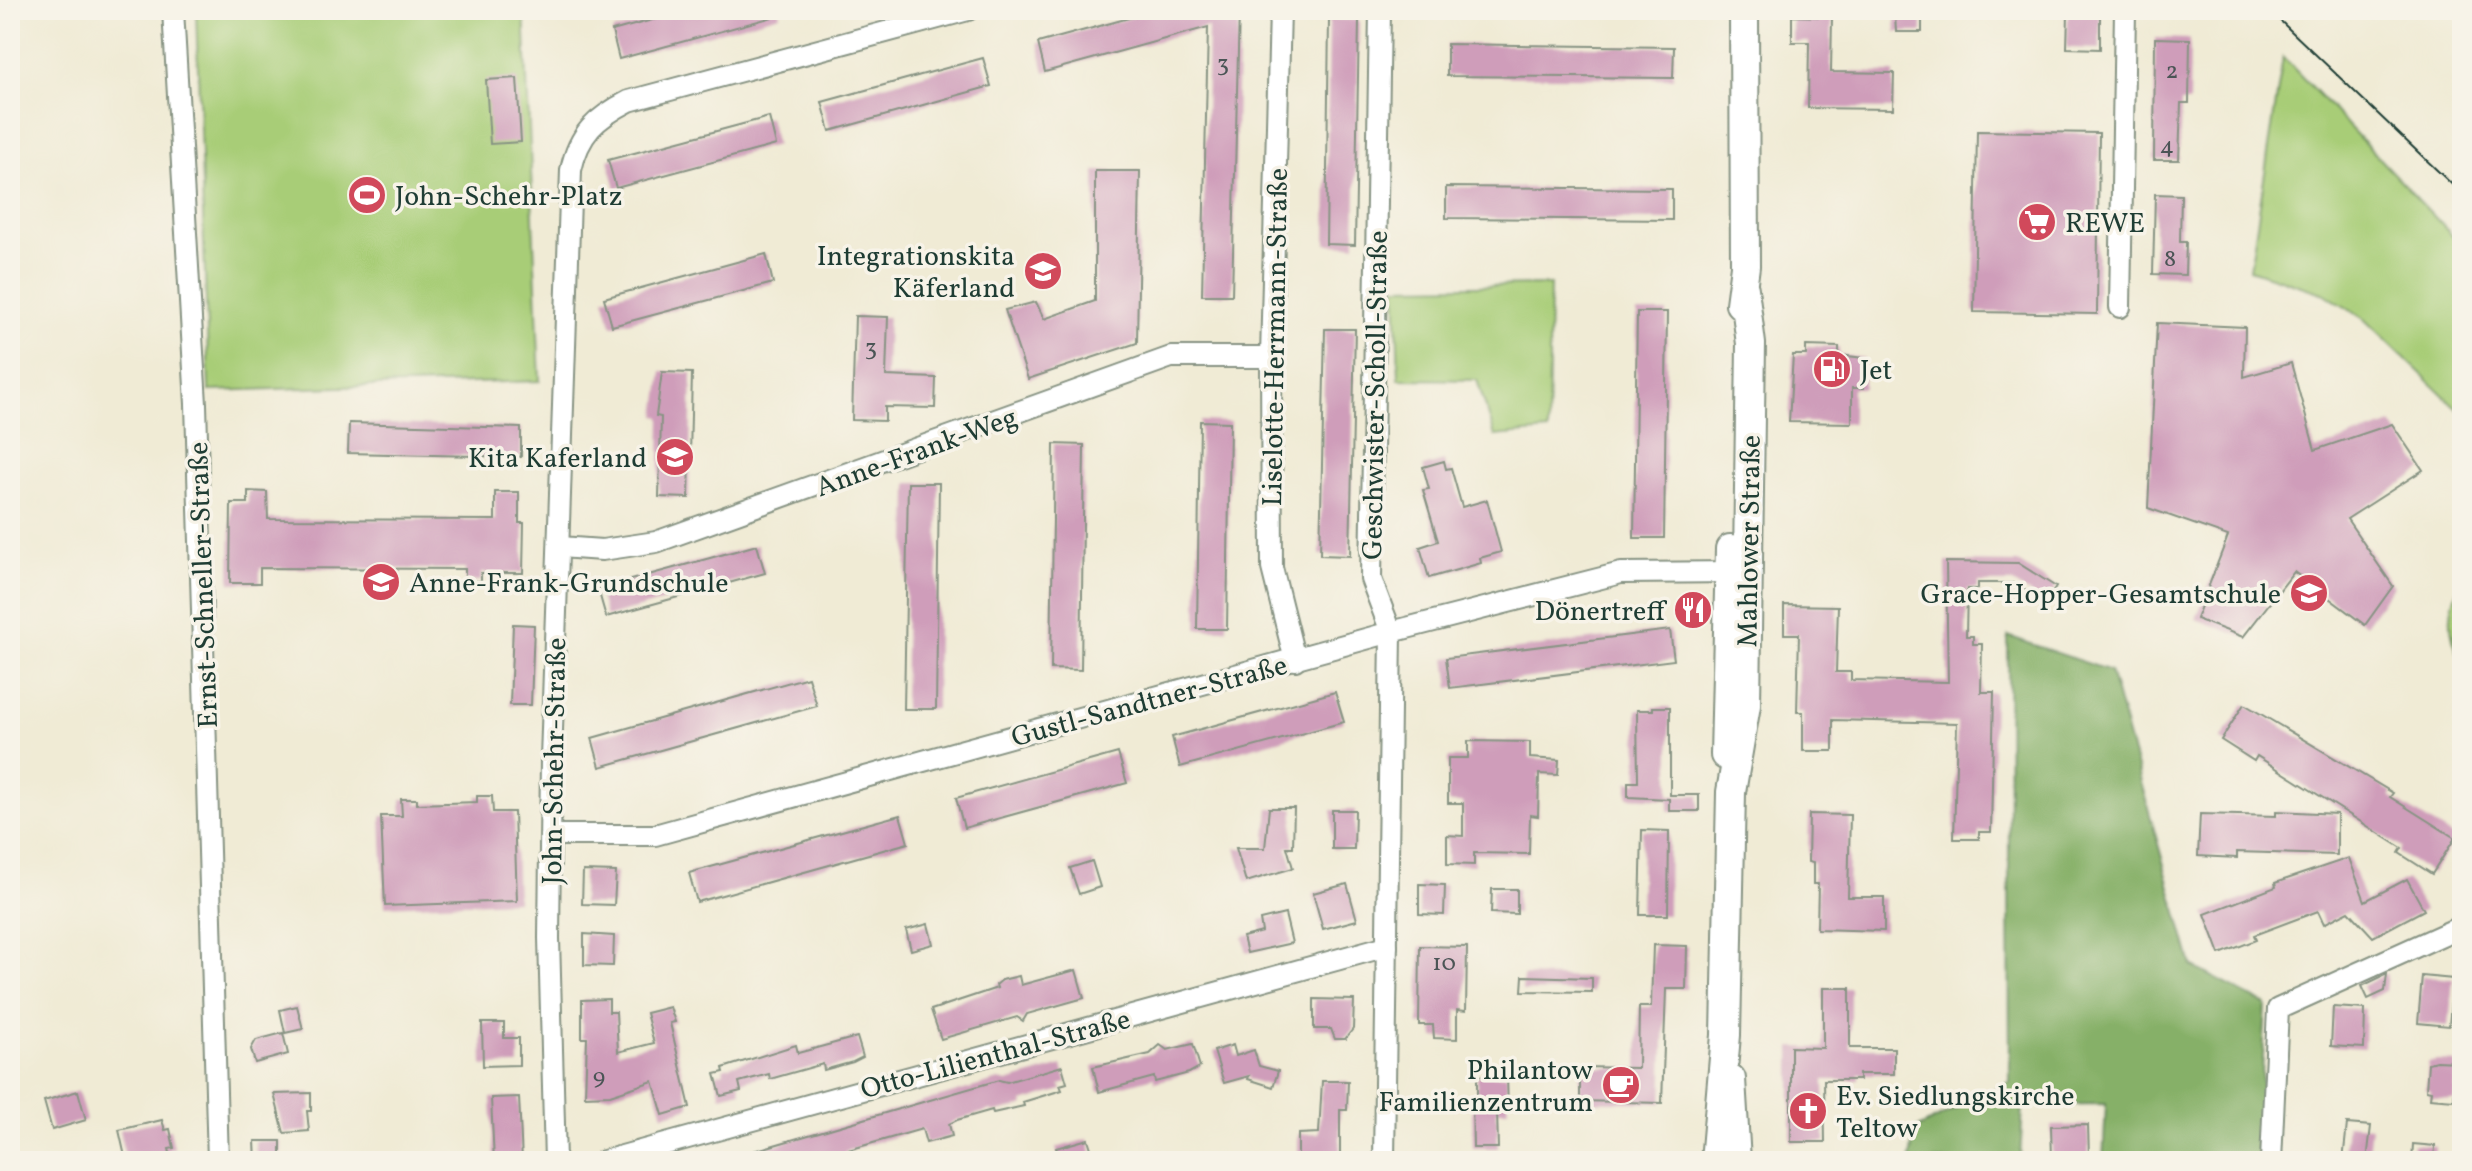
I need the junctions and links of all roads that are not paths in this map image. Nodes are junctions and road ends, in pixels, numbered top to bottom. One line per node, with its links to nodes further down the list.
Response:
1 (173, 10): 17 (street, Ernst-Schneller-Straße)
2 (968, 10): 9 (street, John-Schehr-Straße)
3 (1280, 10): 8 (street, Liselotte-Herrmann-Straße)
4 (1380, 10): 11 (street, Geschwister-Scholl-Straße)
5 (1744, 10): 10 (main road, Mahlower Straße)
6 (2125, 10): 7 (street)
7 (2120, 307)
8 (1271, 357): 9 (street, Anne-Frank-Weg); 12 (street, Liselotte-Herrmann-Straße)
9 (560, 547): 13 (street, John-Schehr-Straße)
10 (1738, 572): 11 (street, Gustl-Sandtner-Straße); 16 (main road, Mahlower Straße)
11 (1391, 632): 12 (street, Gustl-Sandtner-Straße); 15 (street, Geschwister-Scholl-Straße)
12 (1295, 660): 13 (street, Gustl-Sandtner-Straße)
13 (552, 835): 18 (street, John-Schehr-Straße)
14 (2462, 926): 23 (street)
15 (1387, 946): 19 (street, Otto-Lilienthal-Straße); 20 (street, Geschwister-Scholl-Straße)
16 (1726, 1035): 21 (main road, Mahlower Straße); 22 (main road, Mahlower Straße)
17 (218, 1161)
18 (555, 1161)
19 (604, 1161)
20 (1384, 1161)
21 (1715, 1161)
22 (1736, 1161)
23 (2271, 1161)

